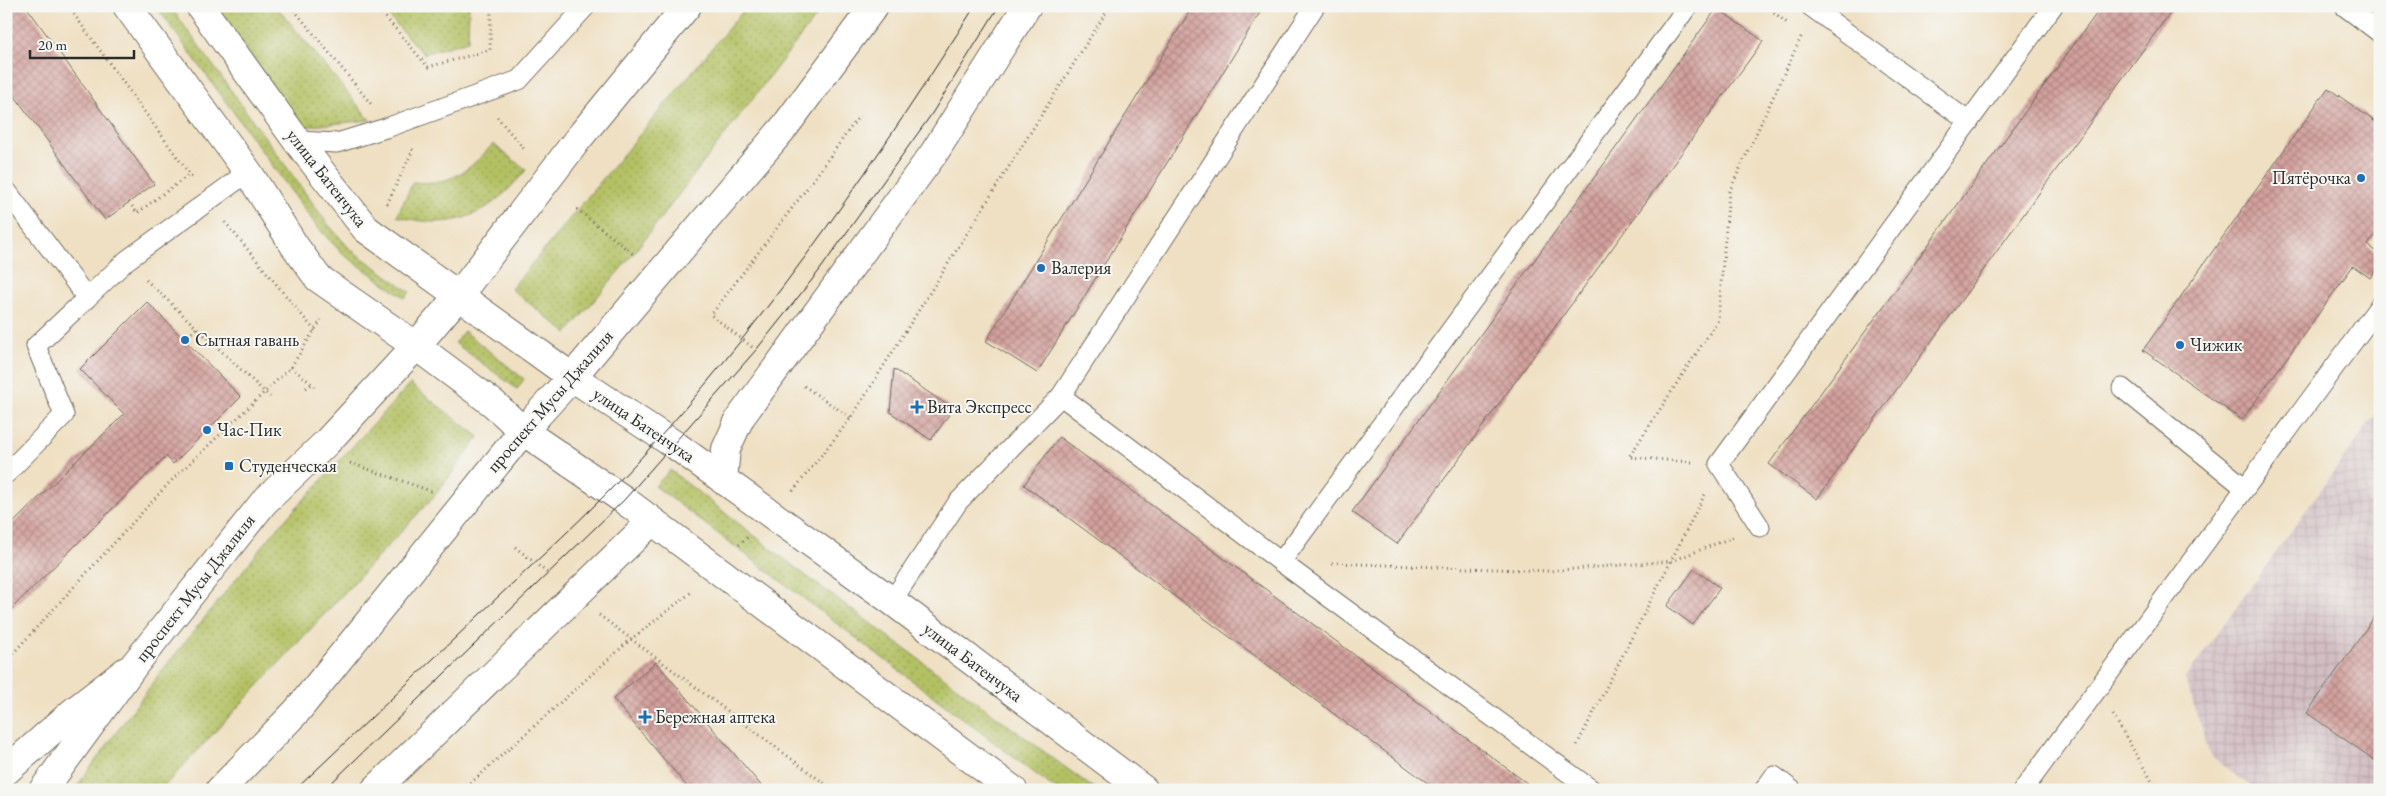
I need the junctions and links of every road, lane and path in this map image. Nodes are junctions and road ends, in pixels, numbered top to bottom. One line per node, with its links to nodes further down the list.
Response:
1 (68, 6): 26 (path)
2 (127, 6): 25 (main road)
3 (200, 6): 24 (main road, улица Батенчука)
4 (290, 6): 21 (path)
5 (376, 6): 6 (path)
6 (491, 6)
7 (586, 6): 24 (lane)
8 (687, 6): 33 (main road, проспект Мусы Джалиля)
9 (874, 6): 43 (main road, проспект Мусы Джалиля)
10 (1027, 6): 57 (main road)
11 (1110, 6): 52 (path)
12 (1315, 6): 50 (lane)
13 (1688, 6): 67 (lane)
14 (1766, 6): 18 (path)
15 (1810, 6): 23 (lane)
16 (2053, 6): 23 (lane)
17 (2344, 6): 20 (lane)
18 (1788, 24)
19 (1795, 30): 55 (path)
20 (2380, 33)
21 (374, 108)
22 (859, 116): 41 (path)
23 (1969, 122): 55 (lane)
24 (297, 141): 33 (main road, улица Батенчука)
25 (248, 172): 29 (lane); 40 (main road)
26 (190, 174): 28 (path); 29 (path)
27 (6, 190): 34 (lane)
28 (129, 202)
29 (208, 202): 32 (lane); 38 (path)
30 (577, 209): 31 (path)
31 (633, 254)
32 (127, 260): 34 (lane); 37 (path)
33 (459, 295): 40 (main road, проспект Мусы Джалиля); 43 (main road, улица Батенчука)
34 (87, 298): 56 (lane)
35 (2380, 305): 58 (lane)
36 (321, 320): 38 (path)
37 (196, 328): 39 (path); 49 (path)
38 (315, 332): 42 (path)
39 (185, 340)
40 (416, 346): 53 (main road); 75 (main road, проспект Мусы Джалиля)
41 (756, 350)
42 (291, 366): 45 (path); 49 (path)
43 (572, 376): 53 (main road, проспект Мусы Джалиля); 57 (main road, улица Батенчука)
44 (797, 381): 52 (path)
45 (312, 384): 46 (path); 47 (path)
46 (306, 388)
47 (318, 388)
48 (2122, 388): 58 (lane)
49 (263, 391): 51 (path); 74 (path)
50 (1061, 396): 67 (lane); 71 (lane)
51 (270, 397)
52 (851, 418): 60 (path)
53 (522, 431): 61 (main road); 80 (main road, проспект Мусы Джалиля)
54 (342, 460): 59 (path)
55 (1720, 464): 62 (lane); 66 (path)
56 (6, 474)
57 (724, 480): 71 (main road, улица Батенчука)
58 (2245, 488): 76 (lane)
59 (437, 492)
60 (792, 492)
61 (651, 522): 81 (main road); 84 (main road)
62 (1760, 527): 66 (path)
63 (751, 534): 65 (path)
64 (515, 547): 69 (path)
65 (737, 548)
66 (1672, 561): 68 (path); 77 (path)
67 (1281, 562): 77 (lane)
68 (1331, 563)
69 (553, 577)
70 (693, 591): 73 (path)
71 (892, 601): 85 (main road, улица Батенчука)
72 (596, 612): 73 (path)
73 (630, 640): 82 (path); 83 (path)
74 (6, 661)
75 (135, 664): 78 (main road); 79 (main road, проспект Мусы Джалиля)
76 (2097, 689): 89 (lane); 90 (path)
77 (1565, 770): 86 (lane)
78 (6, 771)
79 (43, 790)
80 (220, 790)
81 (375, 790)
82 (463, 790)
83 (833, 790)
84 (1012, 790)
85 (1144, 790)
86 (1592, 790)
87 (1764, 790): 88 (lane)
88 (1792, 790)
89 (2023, 790)
90 (2156, 790)

